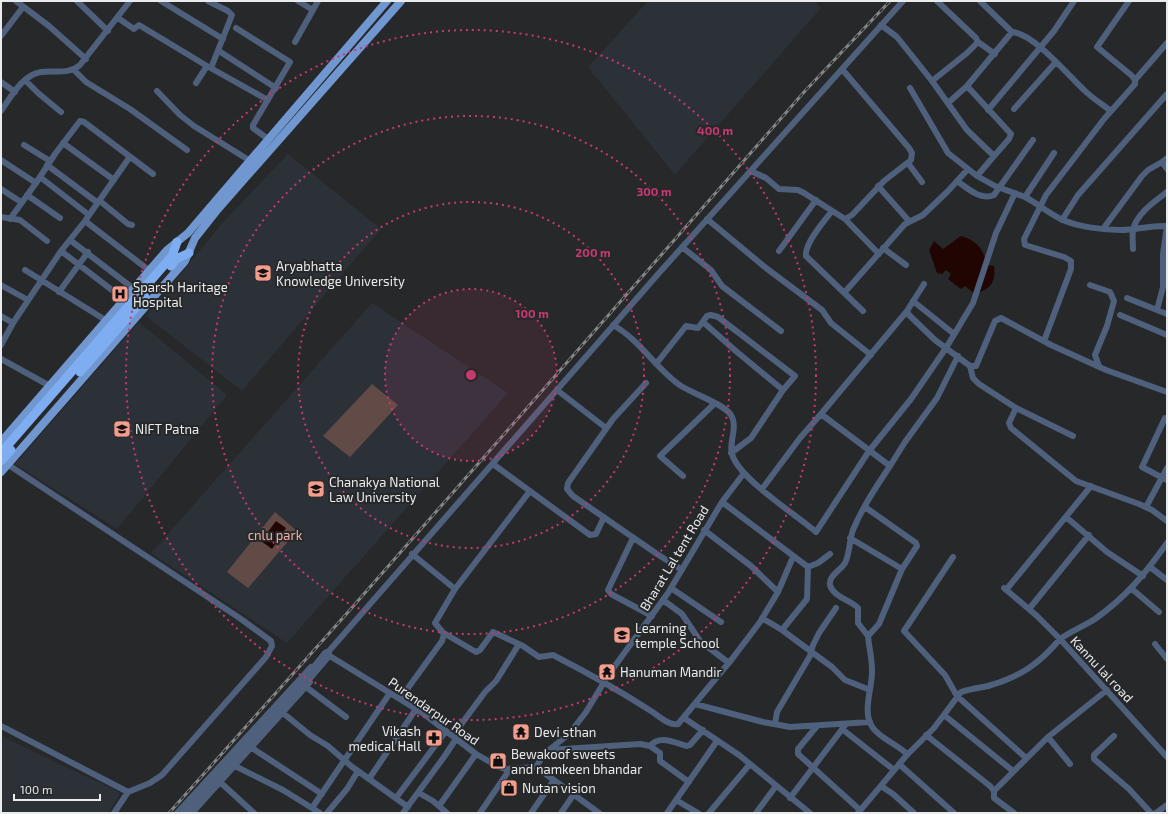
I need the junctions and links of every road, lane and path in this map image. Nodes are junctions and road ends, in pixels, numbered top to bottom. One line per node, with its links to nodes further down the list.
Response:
1 (16, 1): 15 (street)
2 (77, 1): 22 (street)
3 (130, 1): 18 (street)
4 (161, 1): 25 (street)
5 (208, 1): 25 (street)
6 (298, 1): 16 (street)
7 (318, 1): 16 (street)
8 (388, 1): 17 (main road)
9 (401, 1): 19 (main road)
10 (903, 1): 20 (street)
11 (937, 1): 27 (street)
12 (980, 1): 23 (street)
13 (1074, 1): 29 (street)
14 (1129, 1): 38 (street)
15 (23, 7): 24 (street); 32 (street)
16 (313, 10): 26 (street)
17 (376, 15): 19 (main road); 45 (main road)
18 (118, 18): 22 (street); 34 (street)
19 (383, 21): 49 (main road)
20 (881, 25): 35 (street); 39 (street)
21 (236, 28): 43 (street)
22 (108, 30): 32 (street)
23 (1012, 32): 29 (street); 31 (street)
24 (1, 36)
25 (223, 39): 30 (street)
26 (295, 42)
27 (978, 42): 31 (street); 39 (street)
28 (1167, 43): 38 (street)
29 (1040, 47): 33 (street); 53 (street)
30 (219, 51): 34 (street); 43 (street)
31 (995, 54): 42 (street)
32 (86, 60): 36 (street)
33 (1055, 63): 52 (street); 54 (street)
34 (209, 67): 41 (street); 50 (street)
35 (842, 68): 69 (street); 72 (street)
36 (74, 70): 37 (street); 61 (street)
37 (25, 80): 47 (street); 56 (street)
38 (1135, 80): 54 (street)
39 (932, 81): 51 (street)
40 (1, 82): 47 (street)
41 (196, 82)
42 (968, 86): 51 (street); 53 (street)
43 (276, 88): 50 (street)
44 (910, 88): 70 (street)
45 (310, 90): 49 (main road); 57 (main road)
46 (157, 91): 68 (street)
47 (15, 92): 55 (street)
48 (1167, 94): 98 (street)
49 (317, 96): 68 (main road)
50 (268, 100): 57 (street)
51 (948, 103): 63 (street)
52 (1014, 109)
53 (988, 110): 63 (street)
54 (1111, 111): 90 (street)
55 (1, 112)
56 (61, 112)
57 (268, 139): 68 (main road)
58 (1033, 140): 81 (street)
59 (63, 143): 64 (street); 67 (street); 76 (street)
60 (24, 145): 67 (street)
61 (187, 150)
62 (1054, 153): 86 (street)
63 (994, 156): 74 (street)
64 (129, 158): 73 (street); 76 (street)
65 (1, 160): 79 (street)
66 (1164, 160): 71 (street); 102 (street)
67 (48, 163): 75 (street); 89 (street)
68 (253, 163): 104 (main road)
69 (908, 163): 78 (street); 80 (street)
70 (968, 169): 74 (street); 77 (street)
71 (1167, 169)
72 (751, 170): 87 (street); 96 (street)
73 (153, 174)
74 (978, 176): 81 (street)
75 (40, 177): 79 (street); 94 (street)
76 (114, 180): 89 (street)
77 (957, 181): 81 (street); 99 (street)
78 (922, 182)
79 (36, 183): 85 (street)
80 (878, 186): 97 (street); 99 (street)
81 (1000, 188): 84 (street)
82 (1, 189): 88 (street)
83 (1167, 192): 103 (street)
84 (1015, 194): 86 (street); 143 (street)
85 (27, 195): 88 (street); 93 (street)
86 (1025, 197): 90 (street)
87 (816, 200): 91 (street); 112 (street)
88 (21, 202): 95 (street)
89 (99, 202): 94 (street); 100 (street)
90 (1040, 206): 98 (street); 145 (street)
91 (832, 211): 97 (street); 127 (street)
92 (1, 217): 95 (street)
93 (60, 218)
94 (87, 218): 105 (street); 120 (street)
95 (10, 219): 106 (street)
96 (707, 219): 108 (street); 148 (street)
97 (845, 219): 115 (street)
98 (1062, 220): 102 (street)
99 (910, 221): 109 (street)
100 (132, 225)
101 (1167, 226): 103 (street); 132 (street)
102 (1103, 229): 103 (street)
103 (1133, 229): 110 (street)
104 (192, 236): 107 (main road); 114 (main road)
105 (70, 240): 111 (street); 113 (street)
106 (47, 241)
107 (177, 242): 116 (highway); 120 (main road)
108 (682, 247): 141 (street); 142 (street)
109 (883, 248): 115 (street); 118 (street)
110 (1133, 249)
111 (61, 251): 117 (street); 121 (street)
112 (779, 251)
113 (88, 252): 117 (street); 125 (street)
114 (189, 253): 116 (highway); 169 (main road)
115 (879, 254): 127 (street)
116 (174, 258): 167 (highway); 169 (highway, bridge)
117 (79, 265): 126 (street); 130 (street)
118 (906, 265)
119 (25, 270): 121 (street)
120 (150, 271): 125 (main road)
121 (40, 281): 126 (street); 129 (street)
122 (924, 284): 131 (street)
123 (1, 285): 129 (street)
124 (1090, 285): 153 (street)
125 (134, 289): 130 (main road)
126 (59, 292): 138 (street)
127 (844, 293): 133 (street)
128 (1127, 298): 132 (street)
129 (28, 300): 140 (street)
130 (125, 300): 138 (main road)
131 (913, 302): 134 (street); 143 (street)
132 (1156, 310): 135 (street)
133 (863, 311)
134 (907, 311): 147 (street); 148 (street)
135 (1167, 314)
136 (1120, 315): 144 (street)
137 (1, 316): 140 (street)
138 (107, 322): 155 (main road)
139 (703, 322): 151 (street); 157 (street); 157 (street)
140 (13, 323): 146 (street)
141 (613, 325): 151 (street); 156 (street)
142 (781, 331)
143 (954, 334): 147 (street)
144 (1167, 335)
145 (1044, 341): 152 (street); 153 (street)
146 (1, 345)
147 (946, 348): 149 (street); 166 (street)
148 (871, 355): 161 (street)
149 (958, 356): 152 (street); 171 (street)
150 (1, 358): 155 (street)
151 (656, 364): 159 (street)
152 (970, 366): 160 (street)
153 (1098, 366): 158 (street)
154 (646, 384): 163 (street)
155 (50, 386): 165 (main road)
156 (558, 390): 163 (street); 170 (street)
157 (783, 390): 168 (street)
158 (1167, 392)
159 (714, 404): 168 (street); 175 (street)
160 (1016, 408): 164 (street); 177 (street)
161 (821, 414): 166 (street); 178 (street)
162 (1165, 418): 176 (street)
163 (606, 428): 183 (street)
164 (1073, 436)
165 (1, 442)
166 (869, 451): 171 (street); 178 (street)
167 (1, 453)
168 (731, 453): 174 (street)
169 (3, 462): 173 (main road); 274 (street)
170 (493, 464): 179 (street); 191 (street)
171 (890, 466): 181 (street)
172 (1167, 468): 176 (street)
173 (1, 472)
174 (744, 473): 178 (street); 180 (street, Bharat Lal tent Road)
175 (683, 476)
176 (1164, 478): 182 (street)
177 (1091, 486): 182 (street); 184 (street)
178 (762, 489)
179 (530, 491): 183 (street); 202 (street)
180 (722, 502): 186 (street, Bharat Lal tent Road); 193 (street)
181 (865, 507): 189 (street); 197 (street)
182 (1146, 507): 185 (street)
183 (604, 517): 188 (street)
184 (1066, 517): 187 (street); 207 (street)
185 (1167, 521)
186 (704, 530): 198 (street, Bharat Lal tent Road); 204 (street)
187 (1089, 536): 199 (street); 207 (street)
188 (633, 538): 198 (street); 209 (street)
189 (850, 538): 197 (street); 214 (street)
190 (1167, 543): 195 (street)
191 (412, 554): 202 (street); 219 (street)
192 (830, 554): 196 (street)
193 (793, 557): 196 (street); 204 (street)
194 (953, 557): 229 (street)
195 (1150, 567): 199 (street); 200 (street)
196 (808, 568): 212 (street)
197 (902, 569): 214 (street)
198 (682, 570): 201 (street, Bharat Lal tent Road)
199 (1143, 576): 203 (street)
200 (1167, 579)
201 (672, 588): 205 (street, Bharat Lal tent Road); 211 (street)
202 (455, 589): 213 (street)
203 (1132, 589): 208 (street); 215 (street)
204 (778, 592): 210 (street)
205 (663, 600): 209 (street, Bharat Lal tent Road); 221 (street)
206 (836, 608): 218 (street)
207 (1029, 609): 215 (street)
208 (1159, 612)
209 (652, 616): 224 (street, Bharat Lal tent Road)
210 (762, 618): 212 (street); 221 (street)
211 (721, 622)
212 (782, 630): 218 (street)
213 (442, 632): 216 (street); 230 (street)
214 (868, 636): 226 (street)
215 (1060, 639): 227 (street, Kannu lal road); 229 (street, Kannu lal road)
216 (519, 644): 224 (street); 247 (street)
217 (1155, 644): 220 (street)
218 (811, 651): 226 (street); 238 (street)
219 (328, 653): 222 (street); 223 (street); 228 (street, Purendarpur Road)
220 (1167, 659)
221 (729, 664): 231 (street)
222 (314, 666): 223 (street); 288 (street)
223 (310, 676): 225 (street)
224 (604, 683): 236 (street); 251 (street, Bharat Lal tent Road)
225 (304, 686): 233 (street); 235 (street); 289 (street)
226 (870, 690): 237 (street)
227 (1107, 690): 246 (street); 254 (street, Kannu lal road)
228 (390, 693): 230 (street, Purendarpur Road); 256 (street)
229 (957, 696): 234 (street); 255 (street)
230 (400, 699): 232 (street, Purendarpur Road)
231 (695, 704): 236 (street); 238 (street)
232 (416, 709): 243 (street, Purendarpur Road); 267 (street)
233 (283, 713): 250 (street); 256 (street)
234 (944, 715): 244 (street); 266 (street)
235 (346, 717)
236 (684, 718): 242 (street)
237 (870, 722): 241 (street); 253 (street)
238 (775, 724): 240 (street)
239 (1, 726): 274 (street)
240 (817, 726): 241 (street); 262 (street)
241 (844, 726): 262 (street); 265 (street)
242 (703, 730): 248 (street); 249 (street)
243 (446, 731): 247 (street, Purendarpur Road); 278 (street)
244 (926, 735): 253 (street); 273 (street)
245 (1114, 736): 306 (street)
246 (1048, 737): 255 (street); 259 (street)
247 (456, 739): 252 (street, Purendarpur Road); 275 (street)
248 (718, 741): 257 (street); 270 (street)
249 (650, 746): 251 (street); 270 (street)
250 (252, 748): 260 (street); 276 (street)
251 (550, 750): 261 (street, Bharat Lal tent Road)
252 (476, 754): 263 (street, Purendarpur Road); 282 (street)
253 (908, 754): 258 (street)
254 (1166, 754)
255 (1026, 758): 266 (street)
256 (345, 761): 264 (street); 276 (street)
257 (750, 764): 271 (street); 300 (street)
258 (899, 764): 265 (street); 304 (street)
259 (1070, 764)
260 (235, 766): 269 (street); 283 (street)
261 (536, 766): 263 (street, Purendarpur Road); 268 (street)
262 (813, 768): 279 (street); 285 (street)
263 (510, 769): 295 (street)
264 (358, 770): 267 (street); 293 (street)
265 (894, 770): 272 (street)
266 (1013, 771): 273 (street)
267 (369, 779): 278 (street)
268 (554, 780): 277 (street); 296 (street)
269 (220, 782): 290 (street); 291 (street)
270 (689, 782): 280 (street)
271 (776, 786): 279 (street); 301 (street)
272 (881, 786): 285 (street); 303 (street)
273 (994, 791): 305 (street)
274 (128, 792): 287 (street)
275 (419, 792): 282 (street); 284 (street)
276 (322, 794): 283 (street)
277 (574, 794): 286 (street); 297 (street)
278 (396, 798): 284 (street)
279 (790, 798): 302 (street)
280 (676, 800): 298 (street); 299 (street)
281 (1167, 805): 307 (street)
282 (439, 806): 294 (street)
283 (312, 808): 292 (street)
284 (405, 811)
285 (859, 811)
286 (594, 812)
287 (114, 813)
288 (177, 813)
289 (185, 813)
290 (192, 813)
291 (254, 813)
292 (320, 813)
293 (327, 813)
294 (448, 813)
295 (480, 813)
296 (531, 813)
297 (561, 813)
298 (667, 813)
299 (698, 813)
300 (709, 813)
301 (756, 813)
302 (810, 813)
303 (914, 813)
304 (954, 813)
305 (1014, 813)
306 (1151, 813)
307 (1156, 813)

